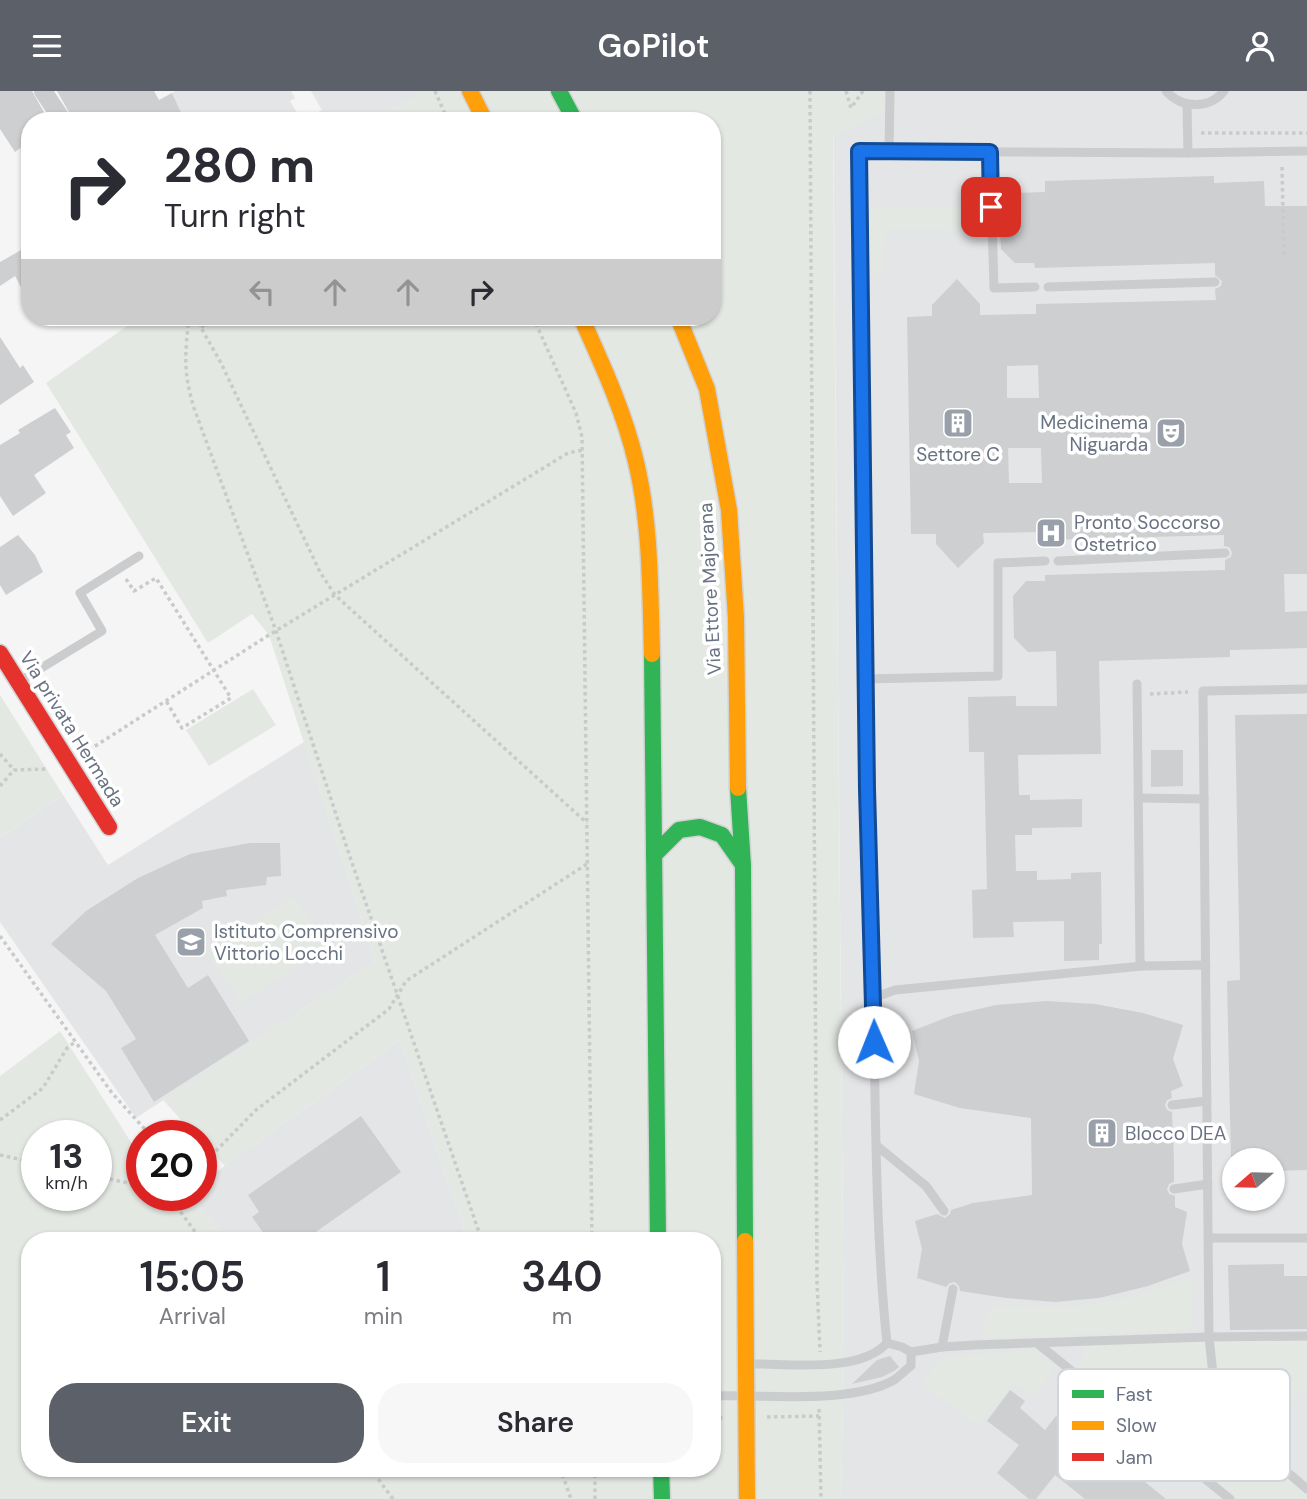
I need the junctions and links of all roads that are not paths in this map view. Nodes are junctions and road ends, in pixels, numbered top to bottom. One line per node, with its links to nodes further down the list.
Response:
1 (43, 91): 8 (street)
2 (470, 91): 9 (street)
3 (559, 91): 10 (street)
4 (890, 91): 11 (lane)
5 (1166, 91): 7 (lane)
6 (1224, 91): 7 (lane)
7 (1187, 105): 14 (lane)
8 (57, 112)
9 (480, 112)
10 (570, 112)
11 (889, 151): 12 (lane); 25 (lane)
12 (990, 152): 14 (lane); 16 (lane)
13 (1307, 152): 14 (lane)
14 (1188, 153)
15 (1215, 282): 17 (lane)
16 (1035, 287)
17 (1048, 287)
18 (585, 326): 32 (street)
19 (682, 326): 33 (street, Via Ettore Majorana)
20 (1225, 553): 23 (lane)
21 (139, 556): 26 (lane)
22 (1045, 561): 25 (lane)
23 (1058, 561)
24 (0, 653): 26 (street, Via privata Hermada)
25 (866, 679): 36 (lane)
26 (18, 682): 31 (street, Via privata Hermada)
27 (1137, 689): 29 (lane)
28 (1307, 689): 30 (lane)
29 (1138, 798): 30 (lane); 35 (lane)
30 (1204, 799): 34 (lane)
31 (109, 827)
32 (654, 855): 33 (street); 43 (street)
33 (743, 866): 53 (street, Via Ettore Majorana)
34 (1206, 965): 35 (lane); 37 (lane)
35 (1142, 966): 36 (lane)
36 (873, 998): 39 (lane)
37 (1207, 1101): 38 (lane); 40 (lane)
38 (1172, 1105)
39 (877, 1146): 42 (lane); 49 (lane)
40 (1208, 1184): 41 (lane); 44 (lane)
41 (1174, 1189)
42 (944, 1211)
43 (659, 1232)
44 (1208, 1238): 45 (lane); 48 (lane)
45 (1307, 1238)
46 (953, 1289): 51 (lane)
47 (1307, 1336): 48 (lane)
48 (1209, 1337): 50 (lane); 55 (lane)
49 (887, 1343): 52 (lane); 53 (lane)
50 (1037, 1343): 51 (lane); 54 (lane)
51 (942, 1347): 52 (lane)
52 (911, 1352): 56 (lane)
53 (746, 1364): 56 (street, Via Ettore Majorana)
54 (1069, 1369)
55 (1212, 1369)
56 (746, 1395): 57 (lane); 63 (street, Via Ettore Majorana)
57 (721, 1396)
58 (1290, 1474): 61 (lane)
59 (661, 1477): 62 (street)
60 (1207, 1481): 64 (lane)
61 (1307, 1489)
62 (662, 1499)
63 (747, 1499)
64 (1230, 1499)

